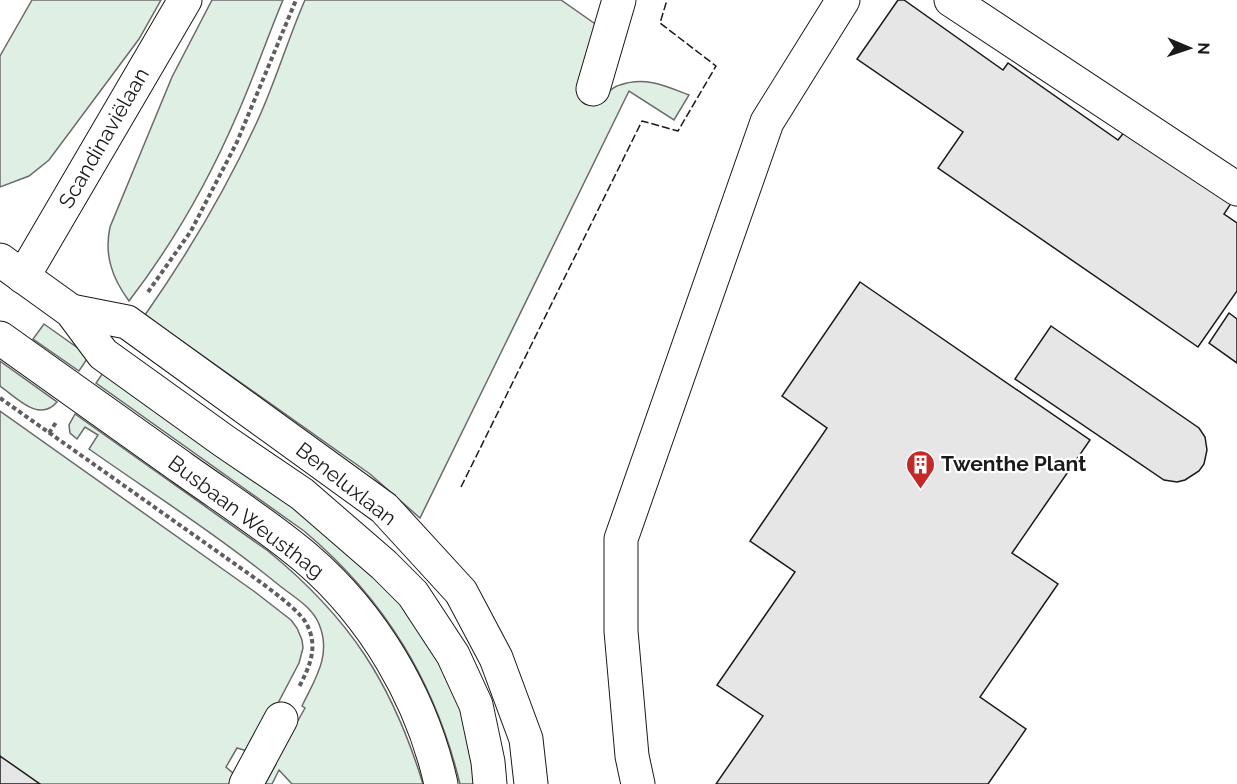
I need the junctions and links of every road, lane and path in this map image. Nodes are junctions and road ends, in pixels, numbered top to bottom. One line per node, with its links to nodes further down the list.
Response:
1 (185, 0): 8 (street, Scandinaviëlaan)
2 (296, 0): 10 (path)
3 (619, 0): 6 (street)
4 (843, 0): 20 (street)
5 (951, 0): 7 (street)
6 (593, 89)
7 (1237, 189)
8 (11, 268): 9 (street, Beneluxlaan)
9 (72, 311): 10 (street, Beneluxlaan); 18 (street, Beneluxlaan)
10 (127, 322): 19 (street, Beneluxlaan)
11 (0, 339): 12 (street, Busbaan Weusthag)
12 (77, 392): 14 (path); 17 (street, Busbaan Weusthag)
13 (0, 398): 14 (path)
14 (49, 433): 15 (path)
15 (281, 720): 16 (street)
16 (246, 784)
17 (441, 784)
18 (490, 784)
19 (531, 784)
20 (638, 784)

